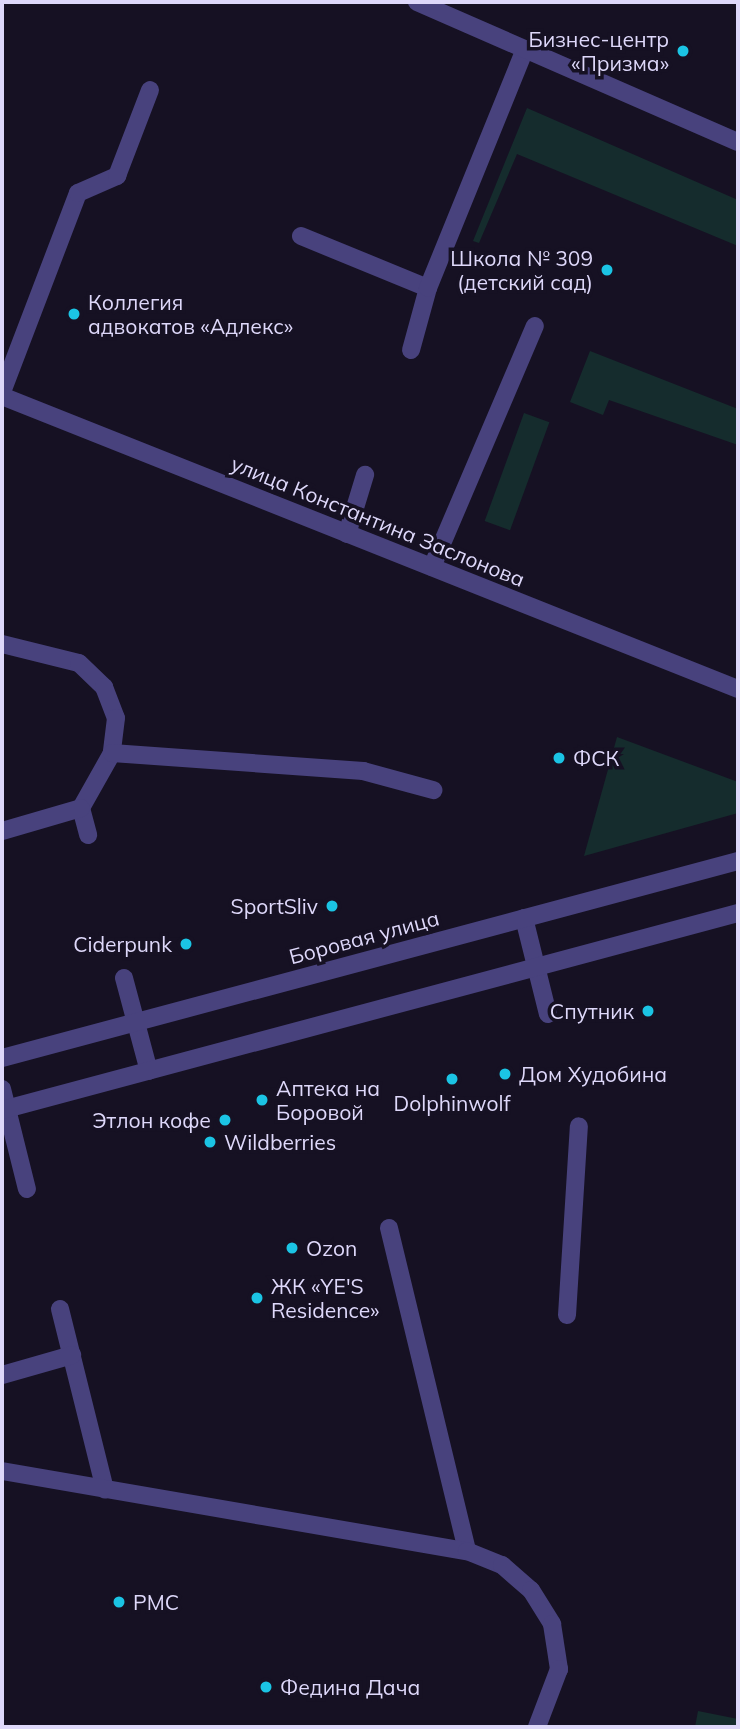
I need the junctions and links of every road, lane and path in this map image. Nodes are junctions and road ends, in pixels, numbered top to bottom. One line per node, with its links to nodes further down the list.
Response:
1 (417, 2): 2 (street)
2 (526, 49): 4 (street); 6 (street)
3 (149, 90): 9 (street)
4 (738, 142)
5 (301, 236): 6 (street)
6 (428, 288): 8 (street)
7 (535, 326): 12 (street)
8 (411, 350)
9 (2, 394): 11 (street, улица Константина Заслонова)
10 (365, 475): 11 (street)
11 (347, 534): 12 (street, улица Константина Заслонова)
12 (432, 567): 14 (street, улица Константина Заслонова)
13 (2, 644): 15 (street)
14 (738, 689)
15 (112, 753): 16 (street); 17 (street)
16 (433, 790)
17 (81, 808): 18 (street); 19 (street)
18 (2, 831)
19 (88, 835)
20 (738, 861): 22 (street, Боровая улица)
21 (738, 914): 23 (street)
22 (524, 918): 23 (street); 26 (street, Боровая улица)
23 (536, 968): 25 (street); 28 (street)
24 (124, 978): 26 (street)
25 (548, 1014)
26 (135, 1022): 27 (street, Боровая улица); 28 (street)
27 (2, 1058)
28 (149, 1071): 30 (street)
29 (2, 1089): 30 (street)
30 (4, 1110): 32 (street)
31 (579, 1126): 35 (street)
32 (27, 1189)
33 (389, 1228): 40 (street)
34 (60, 1309): 36 (street)
35 (567, 1315)
36 (72, 1355): 37 (street); 39 (street)
37 (2, 1375)
38 (2, 1471): 39 (street)
39 (105, 1489): 40 (street)
40 (467, 1551): 41 (street)
41 (537, 1727)

